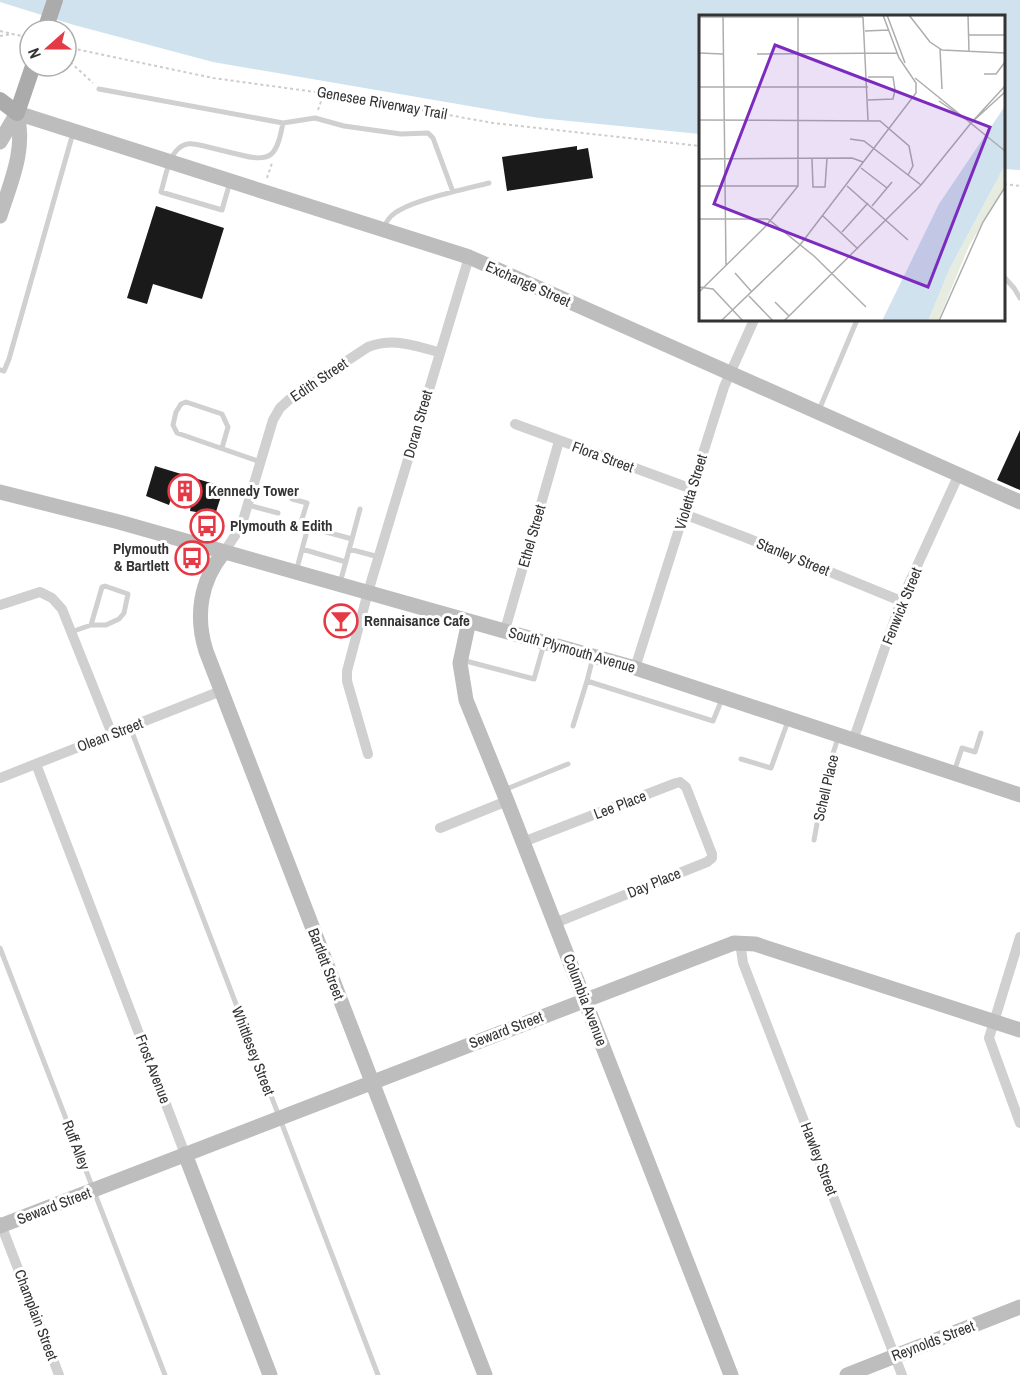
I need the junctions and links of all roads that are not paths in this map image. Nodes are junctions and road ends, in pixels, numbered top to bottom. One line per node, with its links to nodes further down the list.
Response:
1 (55, 0): 2 (main road)
2 (49, 18)
3 (29, 78): 6 (main road)
4 (99, 89): 8 (lane)
5 (0, 100): 6 (main road)
6 (17, 113): 7 (main road); 9 (street, Exchange Street); 10 (street); 15 (street)
7 (0, 115)
8 (283, 123): 11 (lane); 14 (lane)
9 (74, 131): 11 (street, Exchange Street); 23 (lane)
10 (0, 142)
11 (171, 162): 12 (street, Exchange Street); 12 (lane)
12 (230, 182): 16 (street, Exchange Street)
13 (489, 183): 14 (lane)
14 (453, 192): 16 (lane)
15 (0, 216)
16 (383, 230): 17 (street, Exchange Street)
17 (468, 257): 22 (street, Doran Street); 24 (street, Exchange Street)
18 (1005, 279): 19 (lane)
19 (1020, 298)
20 (754, 321): 24 (street, Violetta Street)
21 (857, 321): 25 (lane)
22 (439, 352): 29 (street, Edith Street); 46 (street, Doran Street)
23 (0, 370)
24 (730, 373): 25 (street, Exchange Street); 32 (street, Violetta Street)
25 (818, 412): 30 (street, Exchange Street)
26 (515, 424): 27 (street, Flora Street)
27 (559, 441): 32 (street, Flora Street); 55 (street, Ethel Street)
28 (222, 448): 28 (lane); 29 (lane)
29 (261, 462): 36 (street, Edith Street)
30 (959, 474): 35 (street, Exchange Street); 51 (street, Fenwick Street)
31 (0, 483): 40 (street, South Plymouth Avenue)
32 (692, 489): 39 (street, Violetta Street)
33 (0, 492): 40 (street, South Plymouth Avenue)
34 (292, 499): 41 (lane)
35 (1020, 502)
36 (248, 505): 38 (lane); 45 (street, Edith Street)
37 (360, 509): 42 (lane)
38 (278, 513)
39 (684, 514): 51 (street, Stanley Street); 60 (street, Violetta Street)
40 (119, 522): 45 (street, South Plymouth Avenue)
41 (308, 527): 42 (lane); 43 (lane)
42 (352, 539): 44 (lane)
43 (302, 549): 47 (lane); 48 (lane)
44 (349, 549): 46 (lane); 47 (lane)
45 (224, 552): 48 (street, South Plymouth Avenue); 62 (street, Bartlett Street)
46 (378, 556): 50 (street, Doran Street)
47 (346, 562): 49 (lane)
48 (296, 572): 49 (street, South Plymouth Avenue)
49 (339, 584): 50 (street, South Plymouth Avenue)
50 (368, 592): 53 (street, South Plymouth Avenue); 70 (street, Doran Street)
51 (902, 601): 69 (street, Fenwick Street)
52 (0, 605): 56 (street)
53 (469, 621): 55 (street, South Plymouth Avenue); 59 (street, Columbia Avenue)
54 (91, 625): 54 (lane); 56 (lane)
55 (505, 630): 57 (street, South Plymouth Avenue)
56 (71, 632): 68 (street)
57 (544, 642): 58 (street, South Plymouth Avenue); 59 (lane)
58 (593, 656): 60 (street, South Plymouth Avenue); 61 (lane)
59 (461, 660): 77 (street, Columbia Avenue)
60 (635, 668): 63 (street, South Plymouth Avenue)
61 (587, 681): 63 (lane); 65 (lane)
62 (221, 691): 66 (street, Olean Street); 89 (street, Bartlett Street)
63 (722, 697): 64 (street, South Plymouth Avenue)
64 (789, 720): 69 (street, South Plymouth Avenue); 71 (lane)
65 (573, 726)
66 (130, 727): 68 (street, Olean Street); 90 (lane, Whittlesey Street)
67 (981, 733): 74 (lane)
68 (112, 734): 72 (street, Olean Street)
69 (846, 739): 74 (street, South Plymouth Avenue); 80 (lane, Schell Place)
70 (368, 754)
71 (741, 759)
72 (36, 764): 75 (street, Olean Street); 92 (street, Frost Avenue)
73 (568, 764): 77 (lane)
74 (954, 773): 76 (street, South Plymouth Avenue)
75 (0, 778)
76 (1020, 795)
77 (505, 796): 79 (street); 81 (street, Columbia Avenue)
78 (698, 817): 81 (street, Lee Place); 82 (street, Day Place)
79 (440, 828)
80 (814, 840)
81 (523, 842): 82 (street, Columbia Avenue)
82 (555, 922): 86 (street, Columbia Avenue)
83 (1020, 938): 87 (street)
84 (740, 942): 86 (street, Seward Street); 87 (street, Seward Street); 96 (street, Hawley Street)
85 (0, 948): 93 (lane, Ruff Alley)
86 (584, 999): 89 (street, Seward Street); 102 (street, Columbia Avenue)
87 (994, 1020): 88 (street, Seward Street); 91 (street)
88 (1020, 1030)
89 (372, 1082): 90 (street, Seward Street); 101 (street, Bartlett Street)
90 (279, 1118): 92 (street, Seward Street); 100 (lane, Whittlesey Street)
91 (1020, 1123)
92 (185, 1154): 93 (street, Seward Street); 99 (street, Frost Avenue)
93 (94, 1191): 94 (street, Seward Street); 98 (lane, Ruff Alley)
94 (0, 1225): 97 (street, Champlain Street)
95 (1020, 1307): 96 (street, Reynolds Street)
96 (894, 1356): 103 (street, Reynolds Street); 104 (street, Hawley Street)
97 (59, 1375)
98 (165, 1375)
99 (270, 1375)
100 (378, 1375)
101 (485, 1375)
102 (731, 1375)
103 (847, 1375)
104 (902, 1375)

